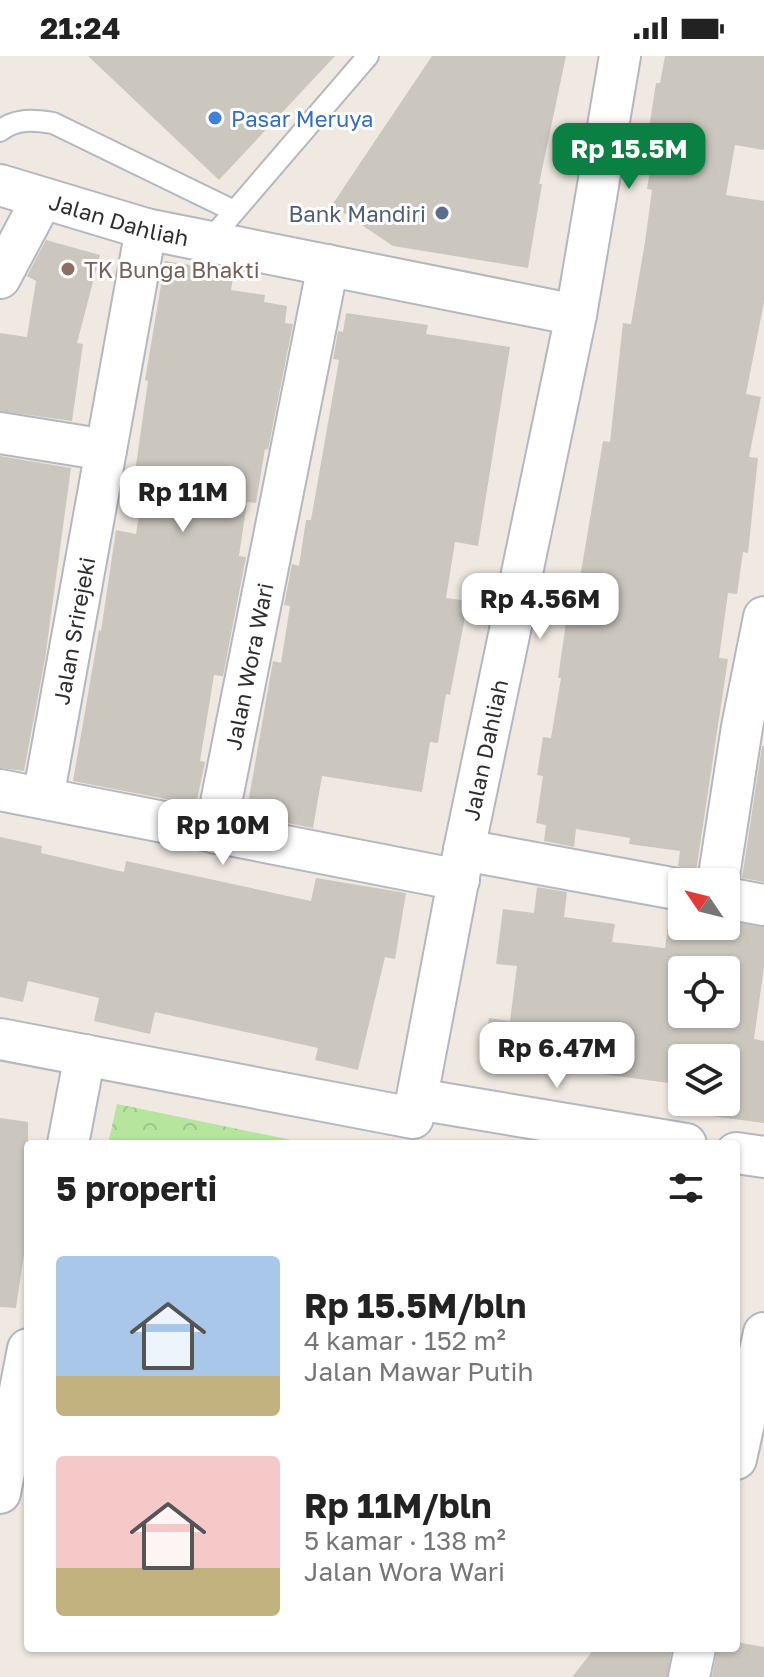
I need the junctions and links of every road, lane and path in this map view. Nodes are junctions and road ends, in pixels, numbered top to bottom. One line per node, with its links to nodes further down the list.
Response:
1 (368, 56): 6 (lane)
2 (620, 56): 10 (street)
3 (0, 131): 6 (lane)
4 (0, 185): 5 (street, Jalan Dahliah)
5 (42, 199): 7 (street, Jalan Dahliah); 9 (street)
6 (221, 226): 7 (street, Jalan Dahliah); 8 (street, Jalan Dahliah)
7 (146, 229): 12 (street, Jalan Srirejeki)
8 (328, 265): 10 (street, Jalan Dahliah); 17 (street, Jalan Wora Wari)
9 (0, 278)
10 (576, 315): 18 (street, Jalan Dahliah)
11 (0, 433): 12 (street)
12 (106, 450): 16 (street, Jalan Srirejeki)
13 (764, 617): 14 (street)
14 (753, 729): 19 (street)
15 (0, 790): 16 (street)
16 (43, 798): 17 (street)
17 (215, 833): 18 (street)
18 (461, 865): 20 (street); 25 (street, Jalan Dahliah)
19 (721, 868)
20 (668, 888)
21 (740, 901): 22 (street)
22 (764, 905)
23 (0, 1039): 24 (street)
24 (85, 1055): 25 (street); 26 (street)
25 (413, 1121): 27 (street)
26 (69, 1140)
27 (639, 1140)
28 (740, 1154): 29 (street)
29 (764, 1157)
30 (764, 1333): 32 (street)
31 (24, 1364): 33 (street)
32 (756, 1409): 34 (street)
33 (6, 1431): 35 (street)
34 (740, 1449)
35 (0, 1493)
36 (694, 1652): 37 (street)
37 (689, 1677)

